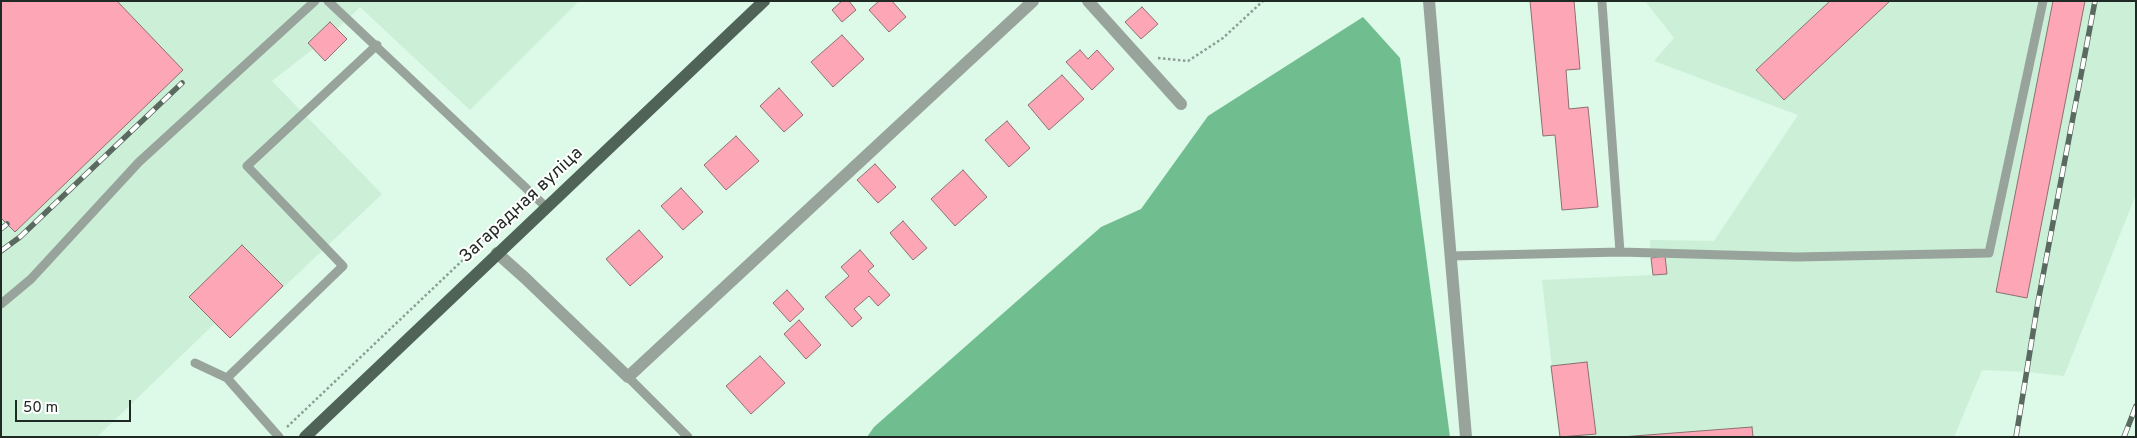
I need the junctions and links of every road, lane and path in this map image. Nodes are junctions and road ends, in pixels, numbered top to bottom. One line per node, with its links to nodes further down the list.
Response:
1 (315, 1): 18 (lane)
2 (328, 1): 10 (lane)
3 (764, 1): 14 (main road, Загарадная вуліца)
4 (1033, 1): 21 (street)
5 (1088, 1): 11 (street)
6 (1263, 1): 11 (path)
7 (1430, 1): 17 (street)
8 (2043, 1): 15 (lane)
9 (1602, 3): 15 (lane)
10 (376, 45): 13 (lane); 20 (lane)
11 (1137, 54): 12 (street)
12 (1181, 104)
13 (533, 194): 14 (lane); 22 (path)
14 (546, 207): 16 (main road, Загарадная вуліца)
15 (1620, 252): 17 (lane)
16 (497, 253): 21 (street); 23 (main road, Загарадная вуліца)
17 (1451, 256): 25 (street)
18 (1, 304)
19 (195, 363): 20 (lane)
20 (227, 378): 22 (lane)
21 (628, 378): 24 (lane)
22 (278, 436)
23 (305, 437)
24 (688, 437)
25 (1466, 437)

